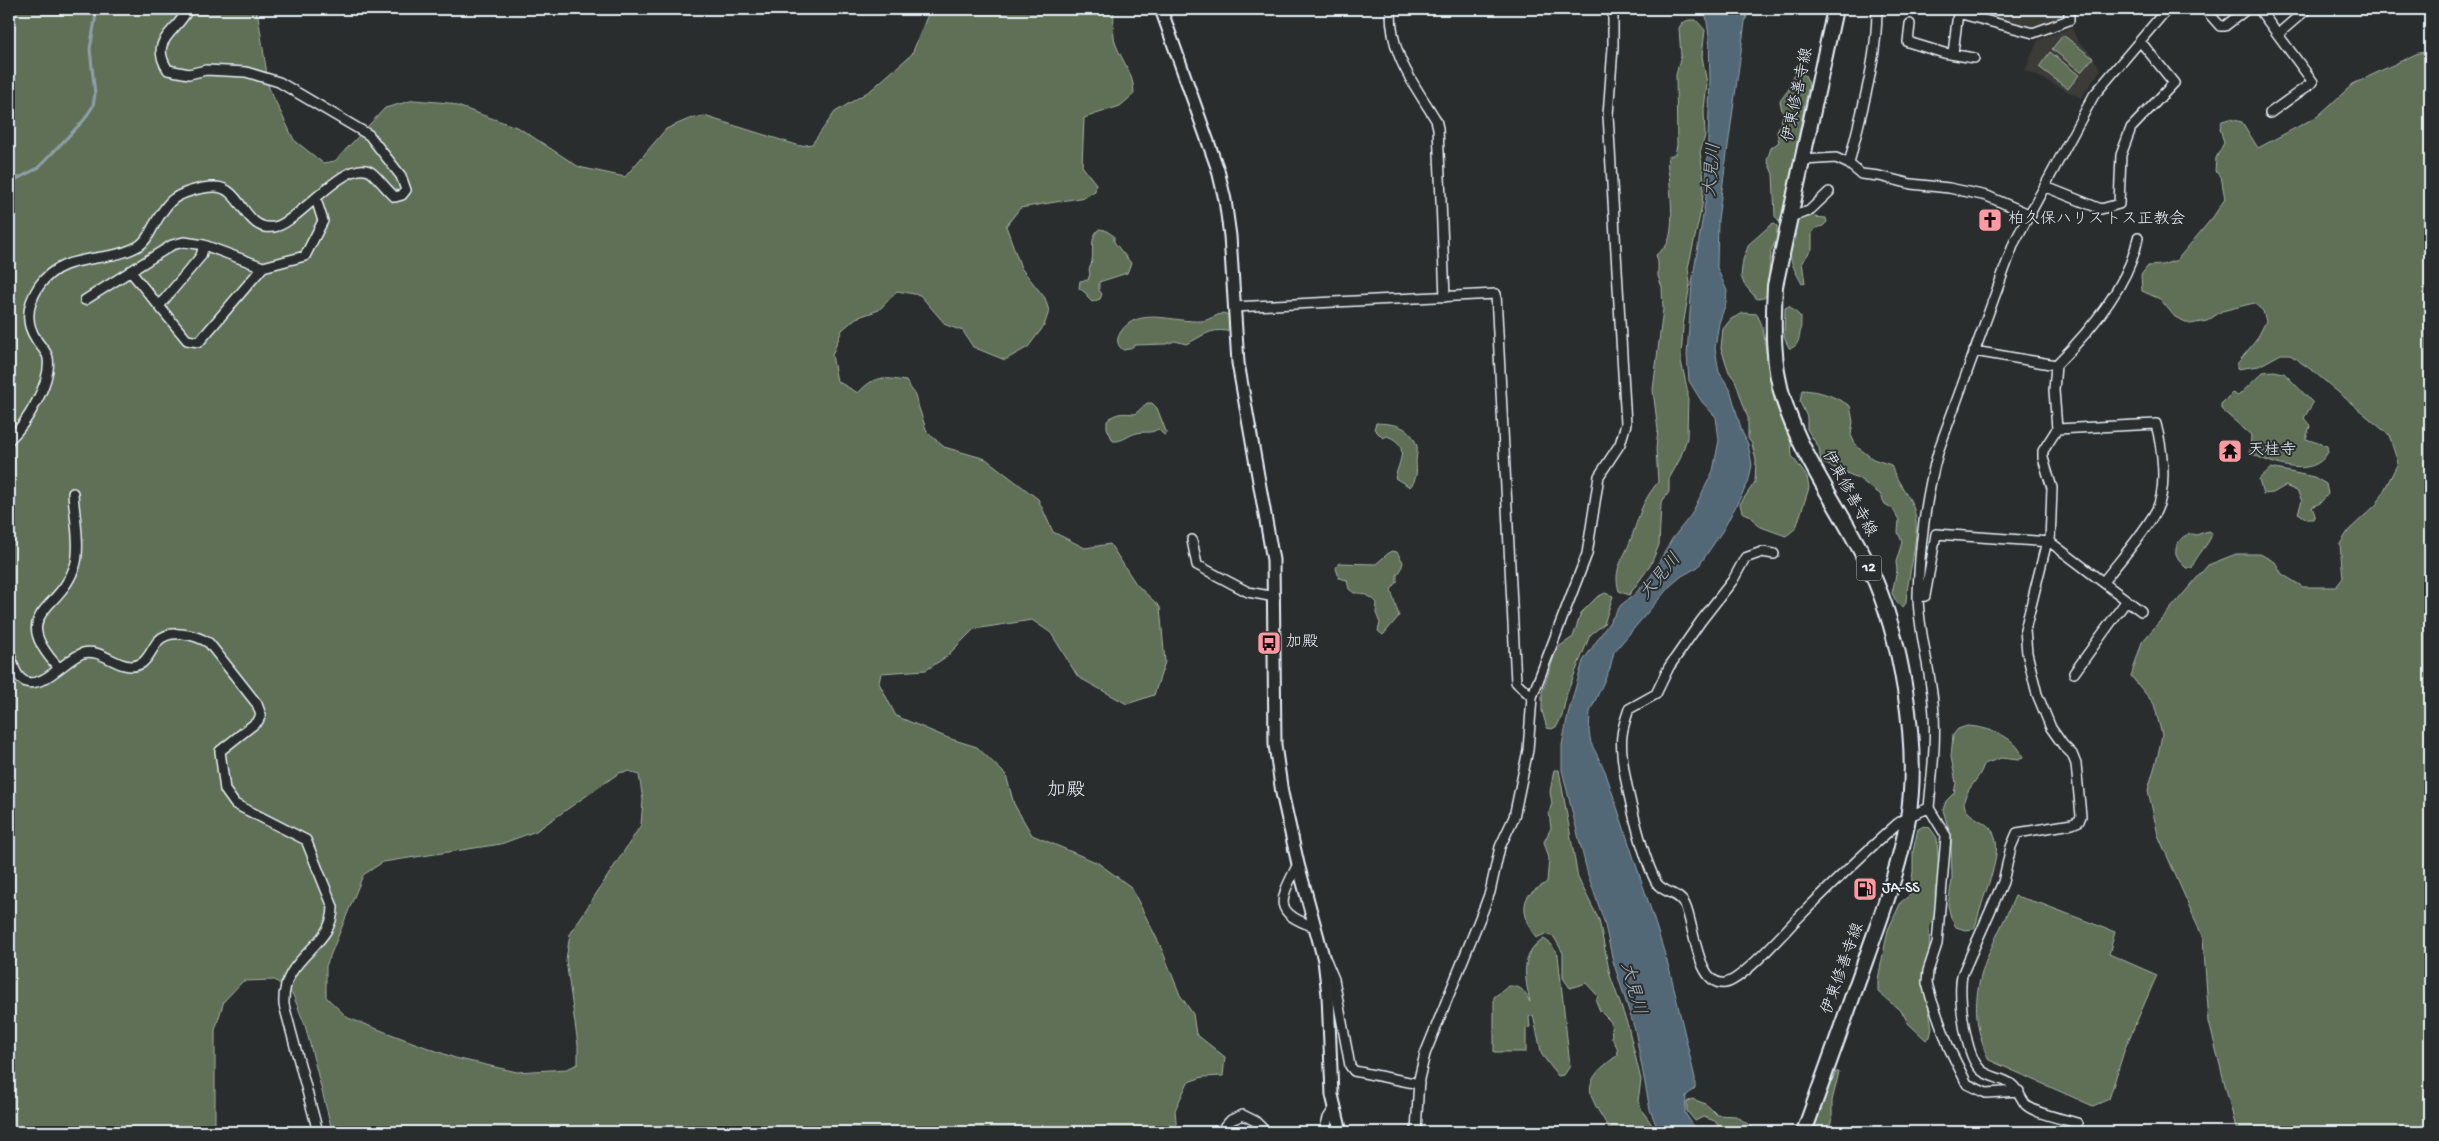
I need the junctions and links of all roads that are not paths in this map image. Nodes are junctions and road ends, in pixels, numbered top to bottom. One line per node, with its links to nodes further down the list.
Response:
1 (188, 9): 24 (street)
2 (1161, 9): 34 (street)
3 (1391, 9): 31 (street)
4 (1613, 9): 51 (street)
5 (1836, 9): 20 (main road, 伊東修善寺線 / 12)
6 (1877, 9): 21 (street)
7 (2069, 9): 13 (street)
8 (2167, 9): 16 (street)
9 (2205, 9): 10 (street)
10 (2247, 9)
11 (2259, 9): 15 (street)
12 (2307, 9): 15 (street)
13 (1958, 11): 17 (street)
14 (1910, 24): 17 (street)
15 (2278, 34): 19 (street)
16 (2140, 41): 22 (street); 22 (street)
17 (1953, 53): 18 (street)
18 (1974, 58)
19 (2270, 113)
20 (1803, 160): 21 (street); 26 (main road, 伊東修善寺線 / 12)
21 (1848, 164): 25 (street)
22 (2046, 186): 25 (street)
23 (1829, 192): 26 (street)
24 (316, 199): 29 (street); 38 (street)
25 (2030, 215): 35 (street)
26 (1790, 216): 53 (main road, 伊東修善寺線 / 12)
27 (2138, 238): 36 (street)
28 (204, 245): 29 (street); 30 (street); 33 (street)
29 (263, 267): 33 (street)
30 (130, 271): 32 (street); 33 (street)
31 (1445, 297): 34 (street); 51 (street)
32 (85, 300)
33 (159, 306)
34 (1234, 307): 44 (street)
35 (1974, 350): 36 (street); 45 (street)
36 (2056, 365): 37 (street)
37 (2057, 429): 41 (street); 43 (street)
38 (9, 440)
39 (73, 493): 49 (street)
40 (1192, 540): 44 (street)
41 (2048, 541): 43 (street); 45 (street); 58 (street)
42 (1774, 554): 53 (street)
43 (2104, 582): 46 (street)
44 (1275, 597): 54 (street)
45 (1918, 598): 52 (street)
46 (2127, 600): 47 (street); 50 (street)
47 (2141, 611)
48 (9, 649): 49 (street)
49 (59, 668): 61 (street)
50 (2074, 673)
51 (1532, 697): 57 (street)
52 (1928, 808): 53 (street); 58 (street)
53 (1909, 816): 67 (main road, 伊東修善寺線 / 12)
54 (1298, 864): 55 (street); 55 (street)
55 (1315, 927): 56 (street)
56 (1323, 956): 57 (street); 59 (street)
57 (1419, 1084): 66 (street)
58 (2019, 1091): 60 (street)
59 (1334, 1109): 64 (street); 65 (street)
60 (2077, 1124)
61 (318, 1132)
62 (1220, 1132): 63 (street)
63 (1266, 1132)
64 (1324, 1132)
65 (1341, 1132)
66 (1416, 1132)
67 (1804, 1132)

